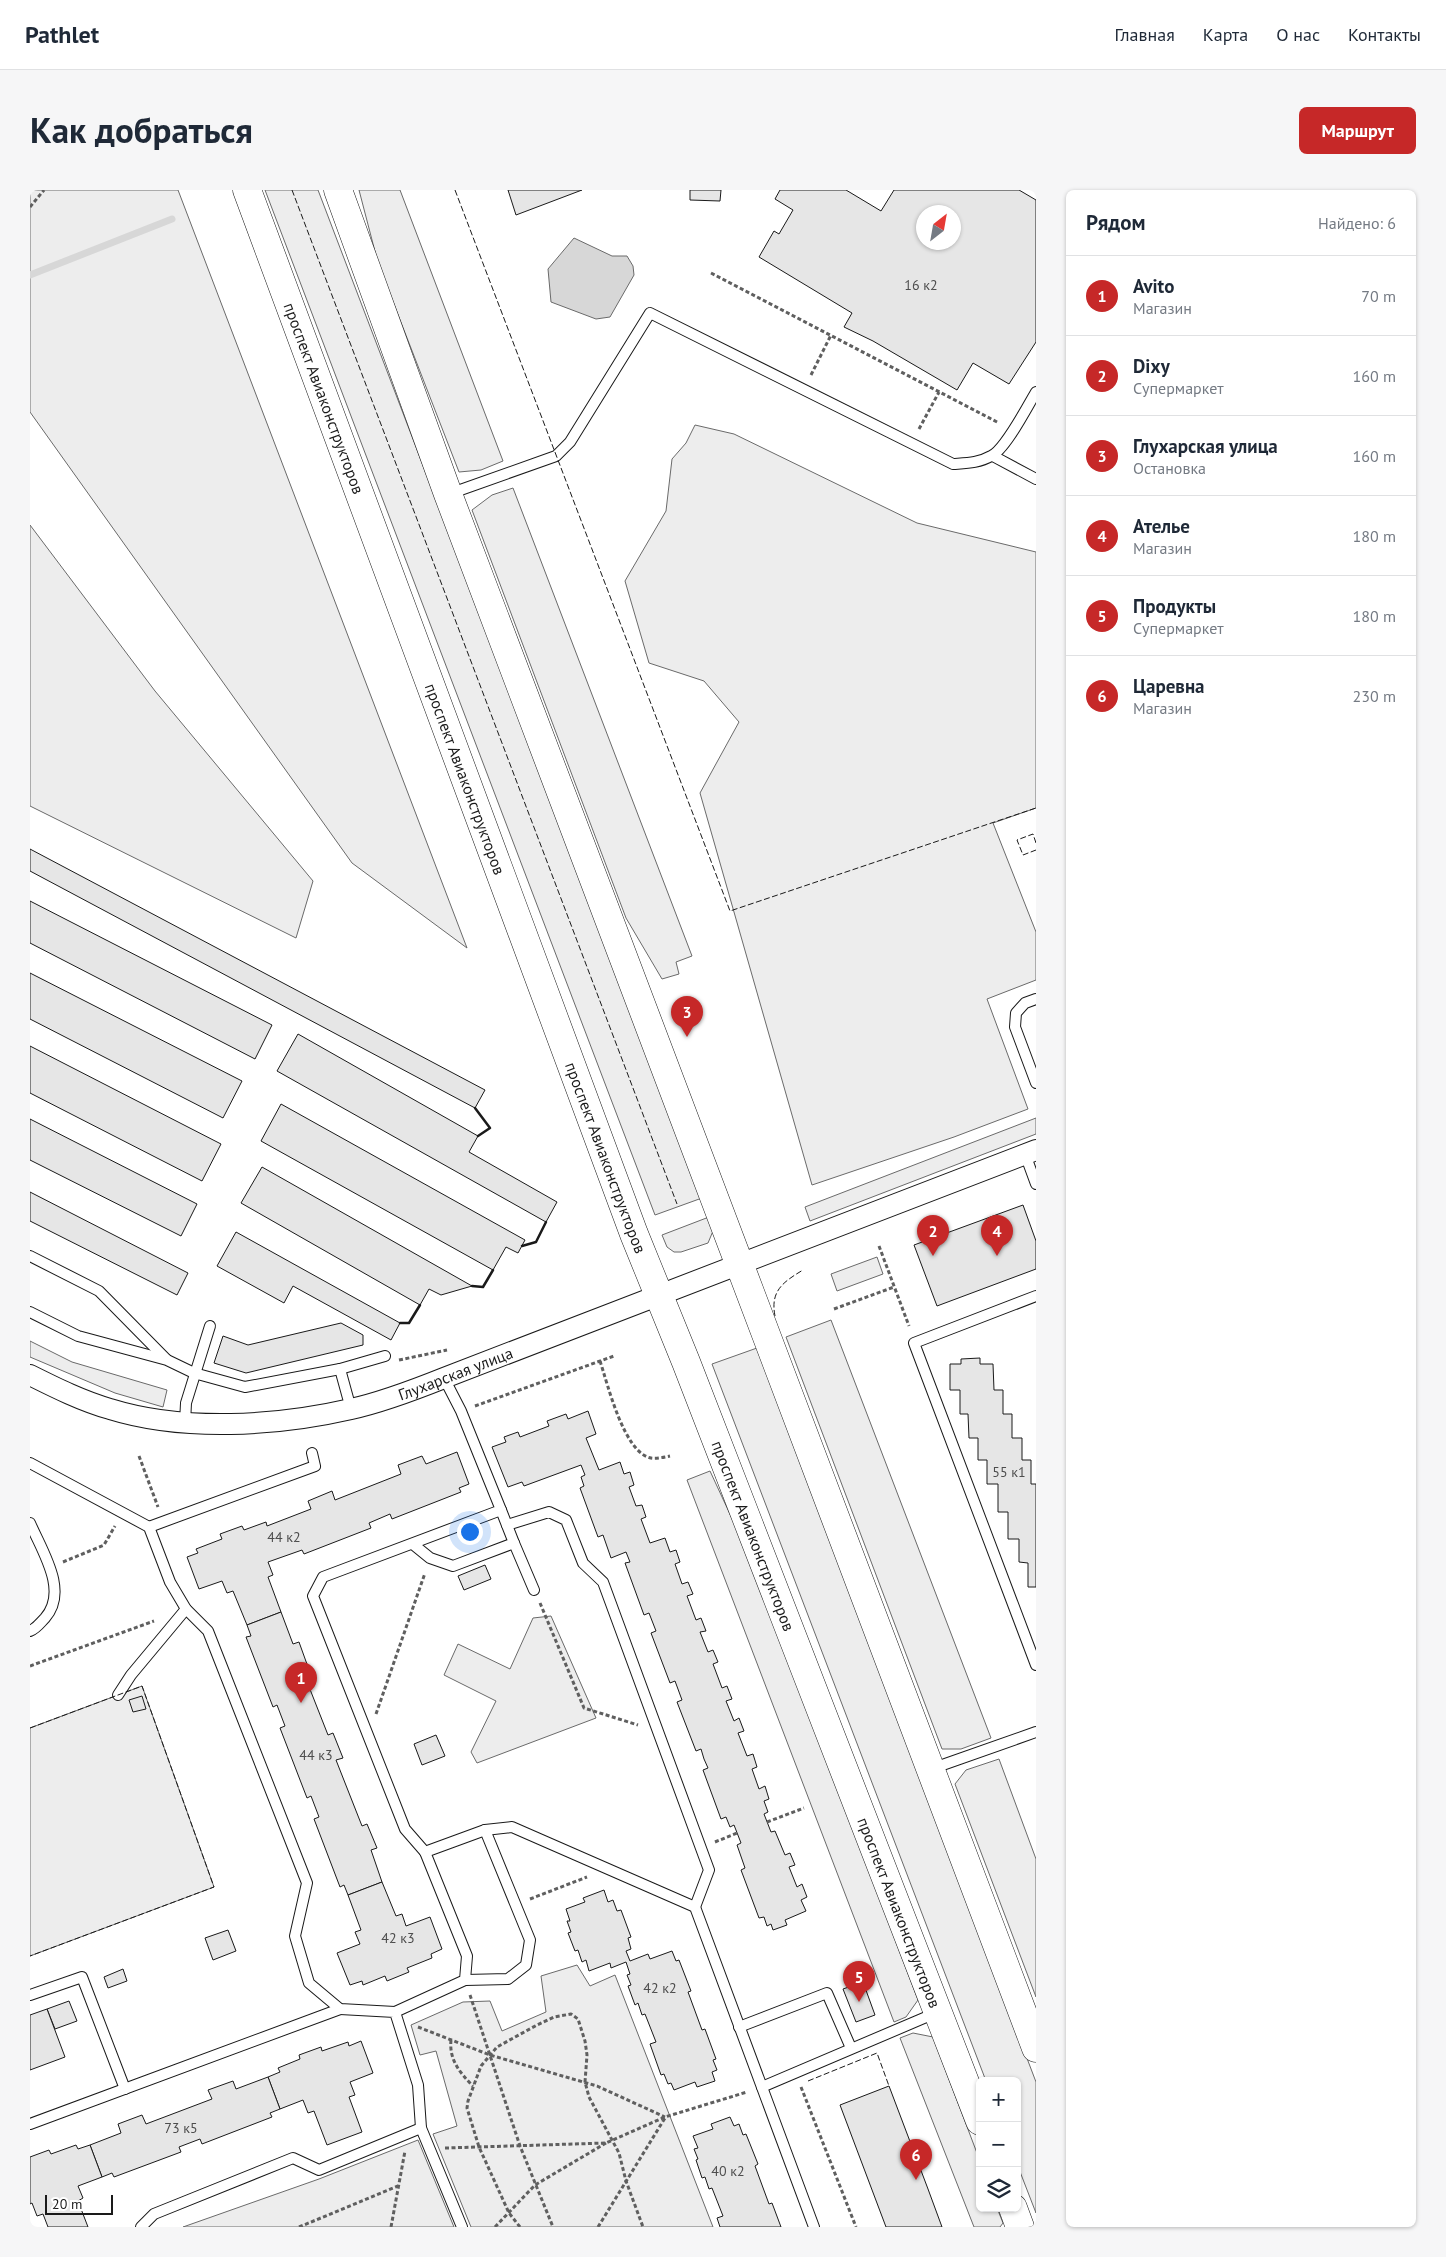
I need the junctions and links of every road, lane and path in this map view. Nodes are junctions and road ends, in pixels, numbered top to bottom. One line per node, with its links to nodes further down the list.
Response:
1 (44, 190): 4 (path)
2 (247, 190): 23 (street, проспект Авиаконструкторов)
3 (338, 190): 14 (street)
4 (30, 207)
5 (711, 273): 6 (path)
6 (831, 335): 7 (path); 8 (path)
7 (803, 389): 11 (lane); 14 (lane)
8 (939, 392): 10 (path); 11 (path)
9 (1036, 392): 10 (lane)
10 (1013, 431): 12 (lane)
11 (912, 443): 12 (lane)
12 (993, 456): 13 (lane)
13 (1036, 479)
14 (448, 494): 21 (street)
15 (1036, 999): 16 (lane)
16 (1036, 1083)
17 (1030, 1152): 18 (lane); 21 (street, Глухарская улица)
18 (1036, 1184)
19 (879, 1246): 22 (path)
20 (30, 1256): 32 (lane)
21 (739, 1266): 23 (street, Глухарская улица); 64 (street)
22 (894, 1287): 25 (path); 28 (path)
23 (659, 1294): 37 (street, Глухарская улица); 77 (street, проспект Авиаконструкторов)
24 (1036, 1296): 58 (lane)
25 (834, 1309)
26 (30, 1312): 32 (lane)
27 (210, 1326): 35 (lane)
28 (909, 1326)
29 (447, 1350): 30 (path)
30 (385, 1356): 34 (lane)
31 (614, 1356): 33 (path)
32 (167, 1360): 35 (lane)
33 (600, 1361): 39 (path); 43 (path)
34 (340, 1369): 35 (lane); 38 (lane)
35 (194, 1373): 40 (lane)
36 (30, 1374): 40 (street, Глухарская улица)
37 (444, 1378): 38 (street, Глухарская улица); 39 (lane)
38 (352, 1409): 40 (street, Глухарская улица)
39 (461, 1411): 45 (lane)
40 (185, 1423)
41 (312, 1453): 47 (lane)
42 (138, 1456): 47 (path)
43 (670, 1456)
44 (30, 1464): 46 (lane)
45 (501, 1510): 49 (lane); 52 (lane)
46 (123, 1512): 50 (lane); 54 (path)
47 (164, 1522): 50 (lane)
48 (30, 1523): 54 (lane)
49 (507, 1525): 51 (lane); 61 (lane)
50 (149, 1526): 56 (lane)
51 (514, 1543): 53 (lane); 55 (lane)
52 (414, 1545): 53 (lane); 63 (lane)
53 (430, 1558): 63 (path)
54 (50, 1568): 57 (lane)
55 (534, 1590): 61 (path)
56 (186, 1609): 59 (path); 60 (lane); 76 (lane)
57 (30, 1630)
58 (1036, 1665)
59 (30, 1666)
60 (118, 1695)
61 (658, 1731): 69 (lane)
62 (1036, 1732): 64 (lane)
63 (368, 1737): 70 (lane)
64 (930, 1769): 82 (street)
65 (804, 1808): 66 (path)
66 (767, 1822)
67 (485, 1830): 70 (lane); 71 (lane); 72 (lane)
68 (738, 1833): 69 (path)
69 (700, 1847): 73 (lane)
70 (425, 1852): 74 (lane)
71 (607, 1869): 72 (path); 73 (lane)
72 (515, 1904): 74 (lane)
73 (694, 1907): 79 (lane)
74 (465, 1980): 78 (lane); 83 (path)
75 (30, 1995): 88 (lane)
76 (340, 2009): 78 (lane); 88 (lane)
77 (938, 2011): 81 (lane); 89 (street, проспект Авиаконструкторов)
78 (397, 2016): 80 (path); 92 (lane)
79 (739, 2027): 81 (lane); 87 (lane)
80 (451, 2040): 83 (path); 86 (path)
81 (851, 2048): 84 (lane)
82 (1036, 2048)
83 (490, 2055): 85 (path); 85 (path); 86 (path); 96 (path)
84 (795, 2073): 87 (lane); 114 (path)
85 (585, 2082): 90 (path); 94 (path)
86 (473, 2086): 97 (path)
87 (762, 2087): 90 (path); 113 (lane)
88 (124, 2089): 91 (lane)
89 (976, 2111)
90 (666, 2117): 94 (path); 99 (path)
91 (30, 2124)
92 (421, 2128): 93 (lane); 98 (lane)
93 (410, 2132): 101 (path); 104 (lane)
94 (612, 2141): 95 (path); 99 (path)
95 (606, 2143): 96 (path); 100 (path)
96 (520, 2146): 97 (path); 100 (path)
97 (479, 2147): 98 (path); 103 (path)
98 (429, 2148): 107 (lane)
99 (626, 2181): 111 (path); 112 (path)
100 (535, 2185): 103 (path); 110 (path)
101 (398, 2186): 105 (path); 106 (path)
102 (1014, 2212): 115 (street)
103 (509, 2213): 108 (path); 109 (path)
104 (141, 2227)
105 (298, 2227)
106 (391, 2227)
107 (462, 2227)
108 (496, 2227)
109 (520, 2227)
110 (553, 2227)
111 (598, 2227)
112 (643, 2227)
113 (814, 2227)
114 (856, 2227)
115 (1020, 2227)

